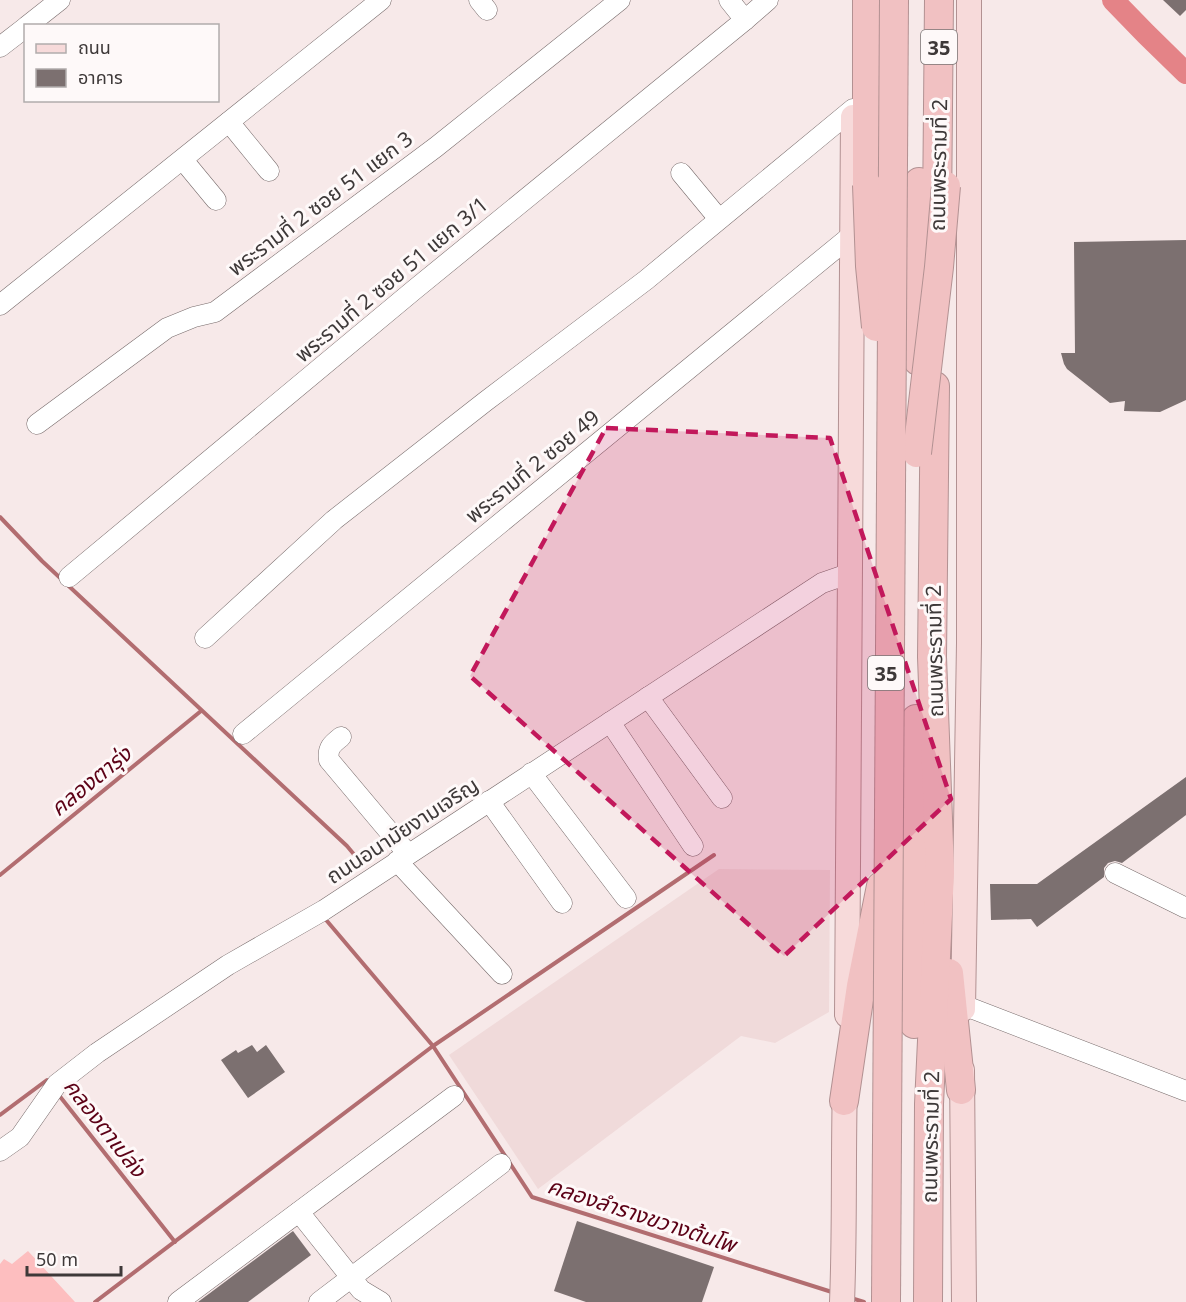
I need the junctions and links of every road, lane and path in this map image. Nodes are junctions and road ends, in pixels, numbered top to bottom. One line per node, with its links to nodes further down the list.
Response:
1 (60, 0): 15 (street)
2 (381, 0): 19 (street)
3 (620, 0): 27 (street, พระรามที่ 2 ซอย 51 แยก 3)
4 (729, 0): 14 (street)
5 (768, 0): 14 (street, พระรามที่ 2 ซอย 51 แยก 3/1)
6 (854, 0): 18 (main road, 35)
7 (867, 0): 28 (highway, bridge)
8 (888, 0): 43 (highway, ถนนพระรามที่ 2 / 35)
9 (894, 0): 28 (highway, bridge)
10 (920, 0): 28 (highway, bridge)
11 (939, 0): 41 (highway, ถนนพระรามที่ 2 / 35)
12 (948, 0): 28 (highway, bridge)
13 (969, 0): 48 (main road, ถนนพระรามที่ 2 / 35)
14 (745, 20): 30 (street, พระรามที่ 2 ซอย 51 แยก 3/1)
15 (29, 24)
16 (24, 28): 17 (street)
17 (0, 47)
18 (853, 109): 24 (street); 25 (main road, 35)
19 (229, 122): 20 (street); 21 (street)
20 (183, 159): 23 (street); 26 (street)
21 (269, 171)
22 (681, 173): 24 (street)
23 (216, 200)
24 (719, 219): 31 (street)
25 (852, 235): 29 (main road, 35); 34 (street, พระรามที่ 2 ซอย 49)
26 (0, 305)
27 (37, 424)
28 (904, 453): 57 (highway, bridge); 59 (highway)
29 (851, 573): 32 (street, ถนนอนามัยงามเจริญ); 52 (main road, 35)
30 (69, 577)
31 (205, 638)
32 (648, 697): 33 (street, ถนนอนามัยงามเจริญ); 37 (street)
33 (610, 722): 36 (street, ถนนอนามัยงามเจริญ); 39 (street)
34 (243, 734)
35 (341, 736): 40 (street)
36 (531, 773): 38 (street, ถนนอนามัยงามเจริญ); 44 (street)
37 (722, 798)
38 (489, 801): 40 (street, ถนนอนามัยงามเจริญ); 45 (street)
39 (693, 846)
40 (403, 858): 47 (street); 53 (street, ถนนอนามัยงามเจริญ)
41 (940, 872): 49 (highway); 59 (highway, ถนนพระรามที่ 2 / 35)
42 (1114, 873): 46 (street)
43 (881, 886): 52 (highway); 57 (highway, ถนนพระรามที่ 2 / 35)
44 (626, 898)
45 (562, 903)
46 (1186, 908)
47 (502, 974)
48 (963, 1005): 49 (main road, ถนนพระรามที่ 2 / 35); 50 (street)
49 (961, 1089): 58 (main road, ถนนพระรามที่ 2 / 35)
50 (1186, 1091)
51 (454, 1096): 55 (street)
52 (844, 1101): 63 (main road, 35)
53 (0, 1151)
54 (501, 1164): 56 (street)
55 (299, 1212): 56 (street); 60 (street)
56 (351, 1277): 61 (street); 62 (street)
57 (886, 1290)
58 (964, 1298)
59 (923, 1299)
60 (178, 1302)
61 (319, 1302)
62 (381, 1302)
63 (842, 1302)

